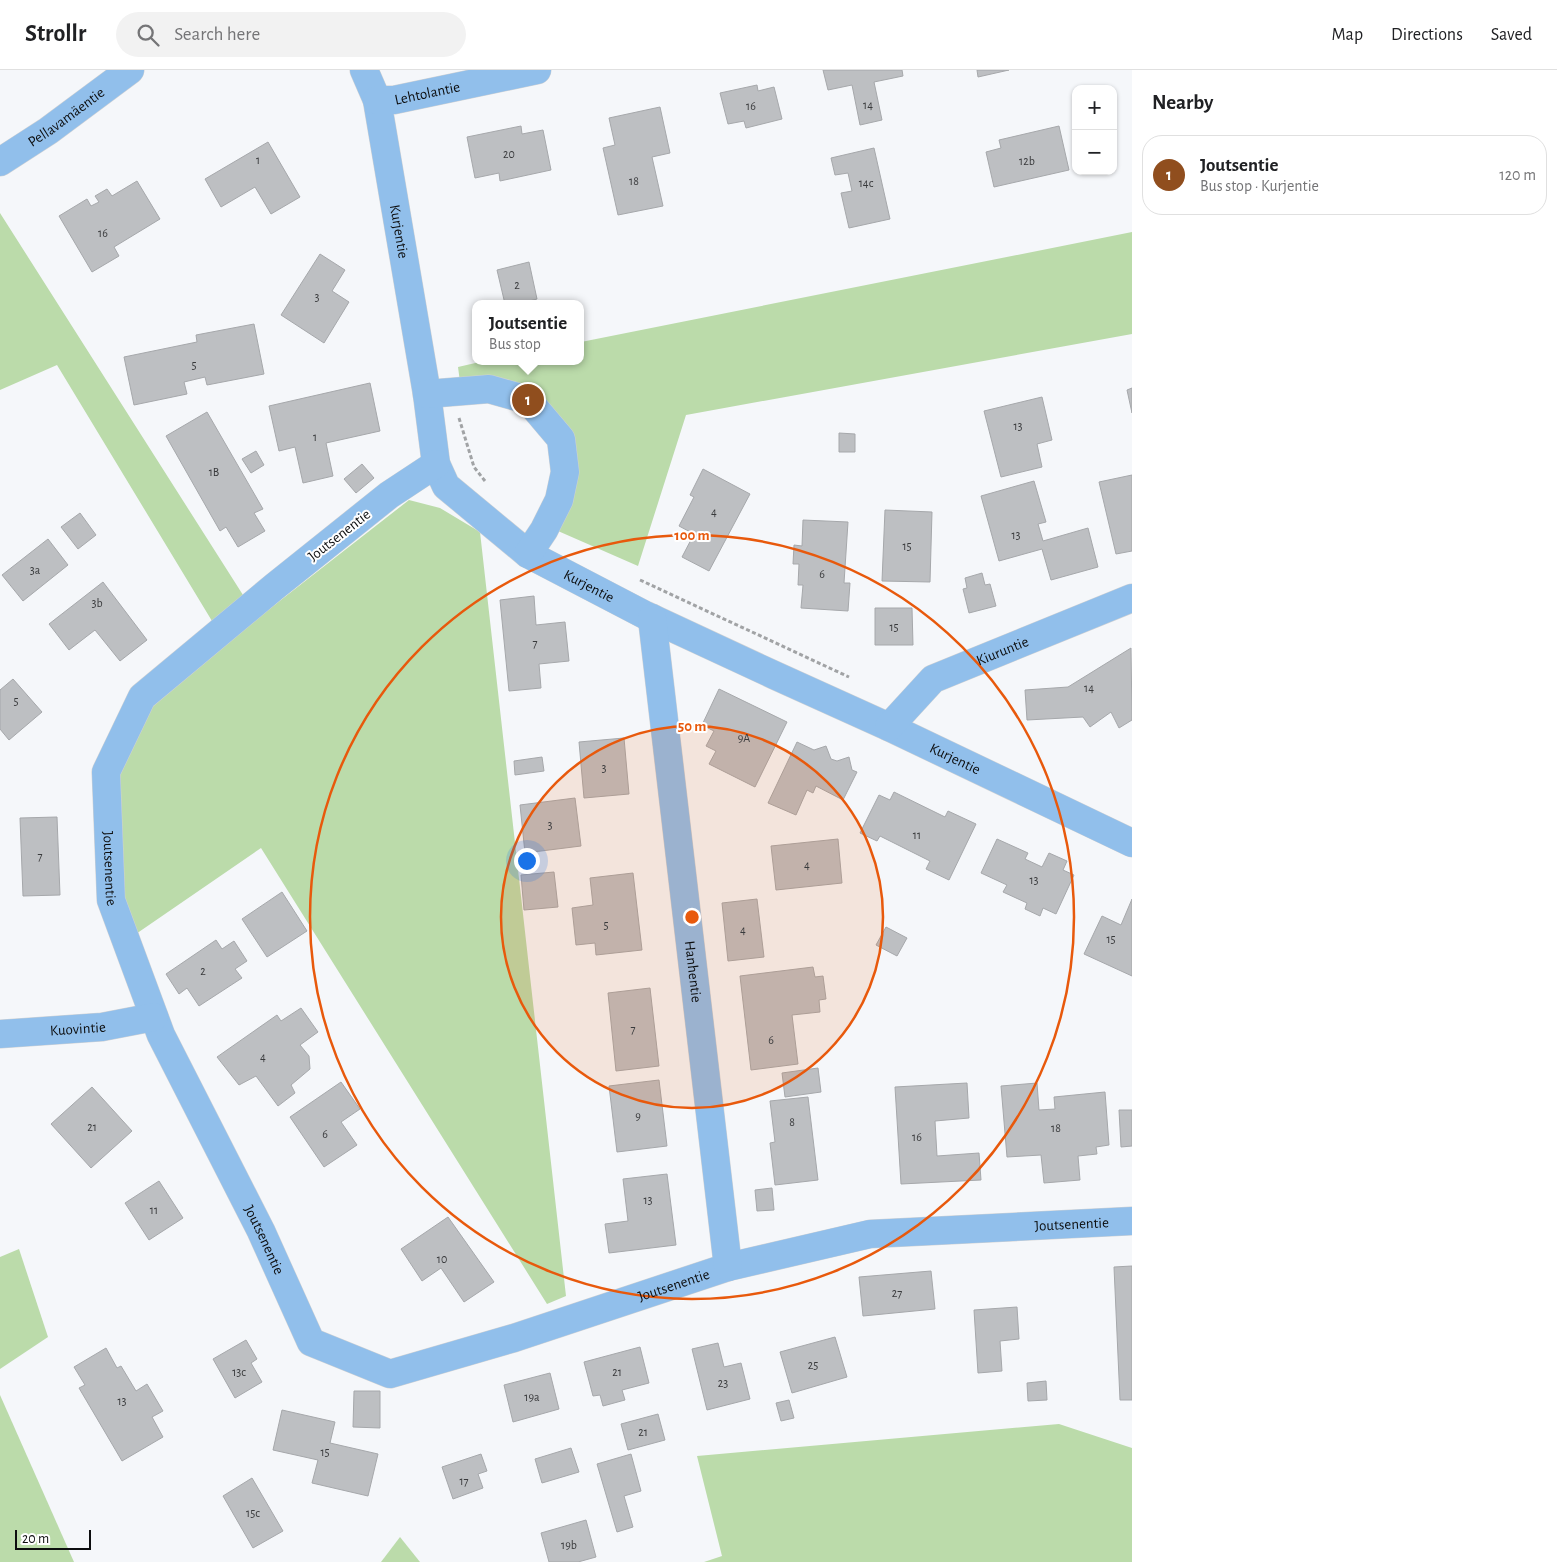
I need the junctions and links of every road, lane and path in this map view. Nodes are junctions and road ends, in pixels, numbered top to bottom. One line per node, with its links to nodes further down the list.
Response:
1 (130, 70): 5 (street, Pellavamäentie)
2 (364, 70): 4 (street, Kurjentie)
3 (537, 70): 4 (street, Lehtolantie)
4 (377, 100): 6 (street, Kurjentie)
5 (0, 162)
6 (440, 393): 7 (street, Kurjentie); 8 (path); 9 (street)
7 (436, 464): 9 (street, Kurjentie); 16 (street, Joutsenentie)
8 (489, 486)
9 (528, 554): 12 (street, Kurjentie)
10 (632, 576): 13 (path)
11 (1132, 598): 14 (street, Kiuruntie)
12 (652, 618): 14 (street, Kurjentie); 19 (street, Hanhentie)
13 (851, 678)
14 (890, 727): 15 (street, Kurjentie)
15 (1132, 843)
16 (154, 1017): 17 (street, Kuovintie); 19 (street, Joutsenentie)
17 (0, 1034)
18 (1132, 1221): 19 (street, Joutsenentie)
19 (728, 1266)

